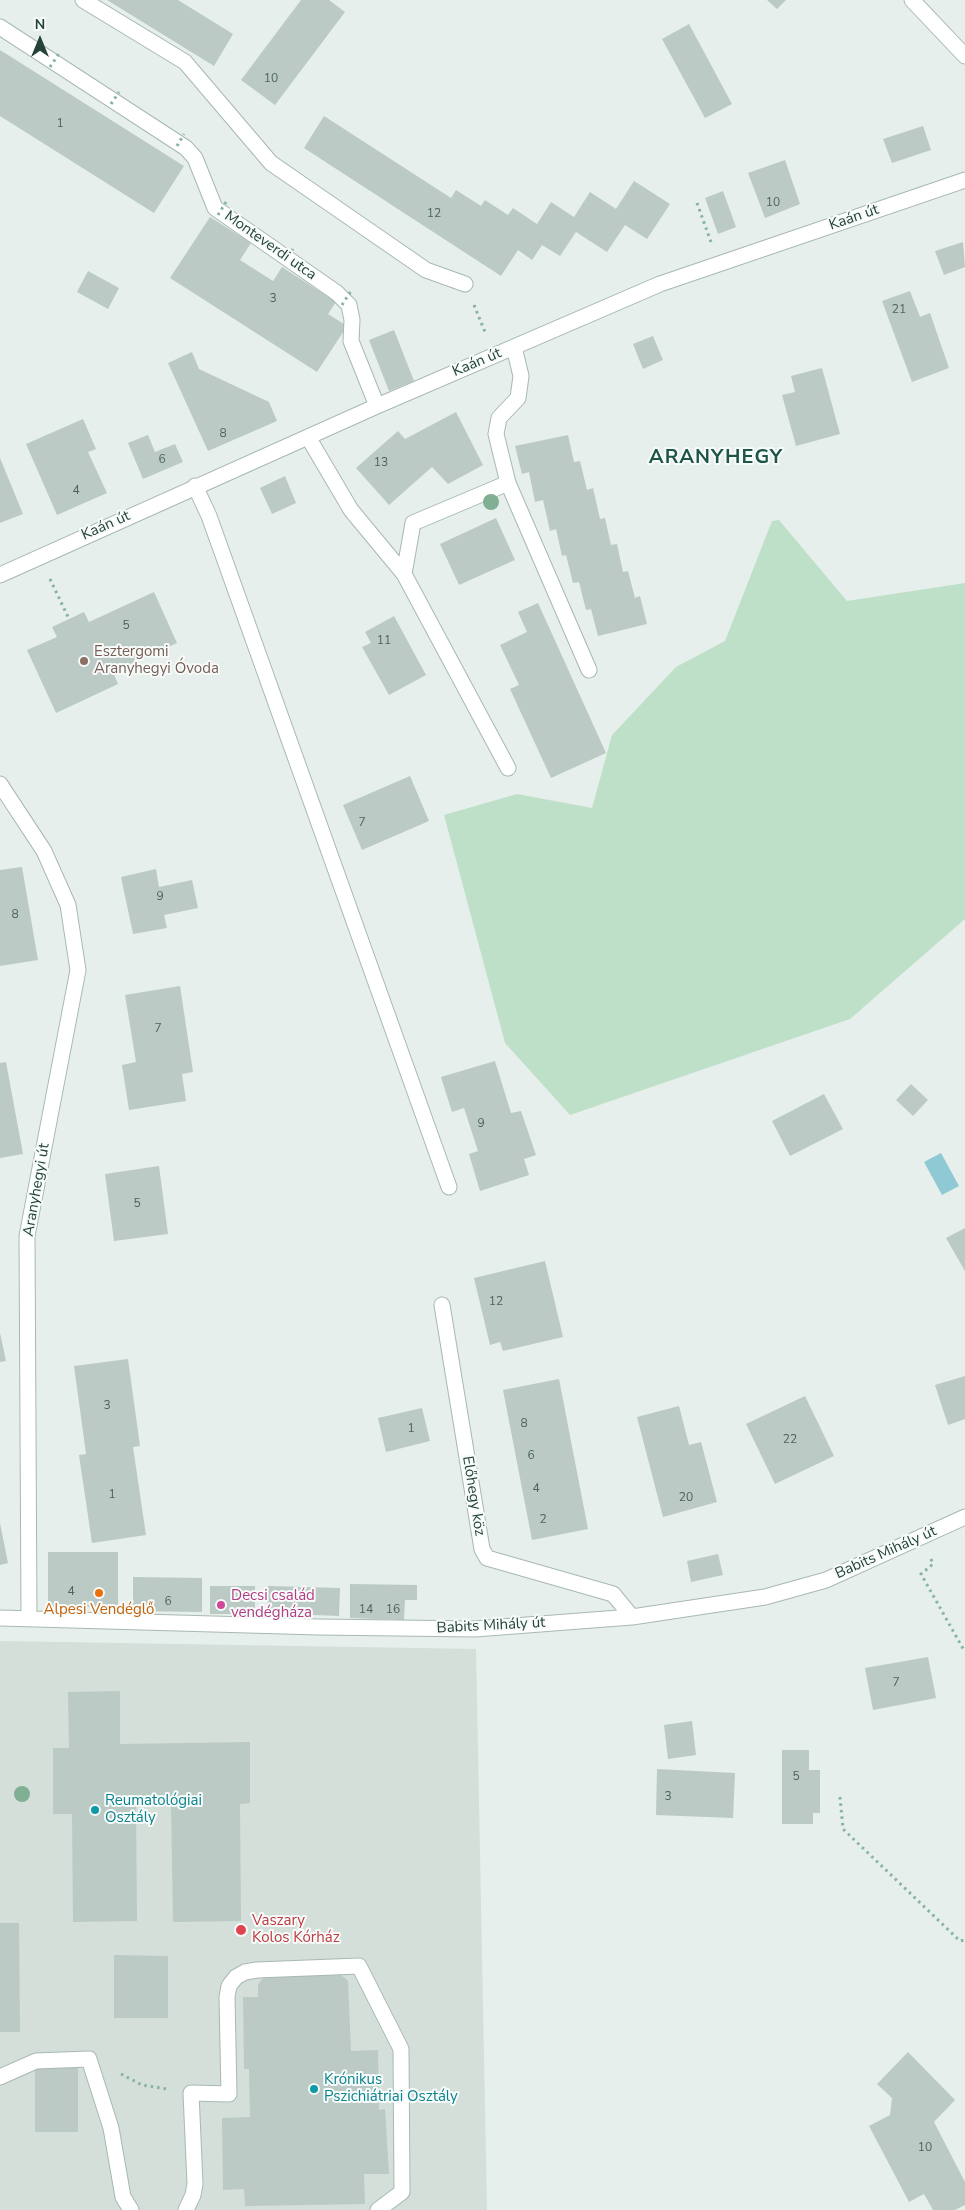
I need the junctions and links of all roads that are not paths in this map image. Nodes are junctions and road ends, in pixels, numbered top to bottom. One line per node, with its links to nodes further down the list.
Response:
1 (83, 0): 6 (street)
2 (912, 0): 4 (street)
3 (0, 27): 8 (street, Monteverdi utca)
4 (965, 56)
5 (965, 180): 7 (street, Kaán út)
6 (465, 284)
7 (514, 347): 8 (street, Kaán út); 10 (street)
8 (377, 406): 9 (street, Kaán út)
9 (308, 437): 11 (street, Kaán út); 12 (street)
10 (508, 483): 12 (street); 14 (street)
11 (195, 486): 13 (street, Kaán út); 17 (street)
12 (404, 574): 15 (street)
13 (0, 575)
14 (589, 670)
15 (508, 768)
16 (0, 784): 22 (street, Aranyhegyi út)
17 (449, 1187)
18 (442, 1305): 20 (street, Előhegy köz)
19 (965, 1517): 20 (street, Babits Mihály út)
20 (632, 1617): 22 (street, Babits Mihály út)
21 (0, 1618): 22 (street, Babits Mihály út)
22 (29, 1618)
23 (0, 2077): 24 (street)
24 (131, 2210)
25 (186, 2210): 26 (street)
26 (378, 2210)

